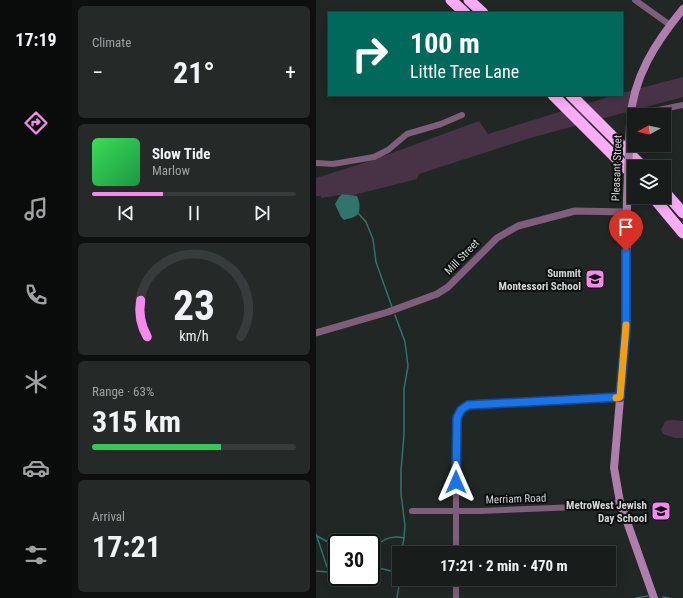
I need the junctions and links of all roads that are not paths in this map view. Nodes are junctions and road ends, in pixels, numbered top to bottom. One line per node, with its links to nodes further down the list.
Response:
1 (452, 0): 5 (highway)
2 (469, 0): 6 (highway)
3 (635, 0): 7 (street)
4 (683, 9): 7 (main road, Pleasant Street)
5 (464, 12)
6 (482, 12)
7 (670, 25): 11 (main road, Pleasant Street)
8 (554, 96): 17 (highway)
9 (572, 96): 15 (highway)
10 (683, 105): 12 (street)
11 (631, 108)
12 (668, 108)
13 (462, 115): 16 (street)
14 (629, 152): 20 (main road, Pleasant Street, bridge)
15 (636, 160)
16 (316, 163)
17 (627, 169)
18 (671, 199): 21 (highway)
19 (659, 204): 22 (highway)
20 (626, 212): 23 (street, Mill Street); 24 (main road, Pleasant Street)
21 (683, 213)
22 (683, 233)
23 (316, 333)
24 (620, 397): 25 (main road, Pleasant Street); 27 (street)
25 (620, 502): 27 (street, Merriam Road); 31 (main road, Pleasant Street)
26 (412, 511): 27 (street, Merriam Road)
27 (456, 511): 28 (street)
28 (456, 546)
29 (456, 586): 30 (street)
30 (456, 598)
31 (654, 598)

